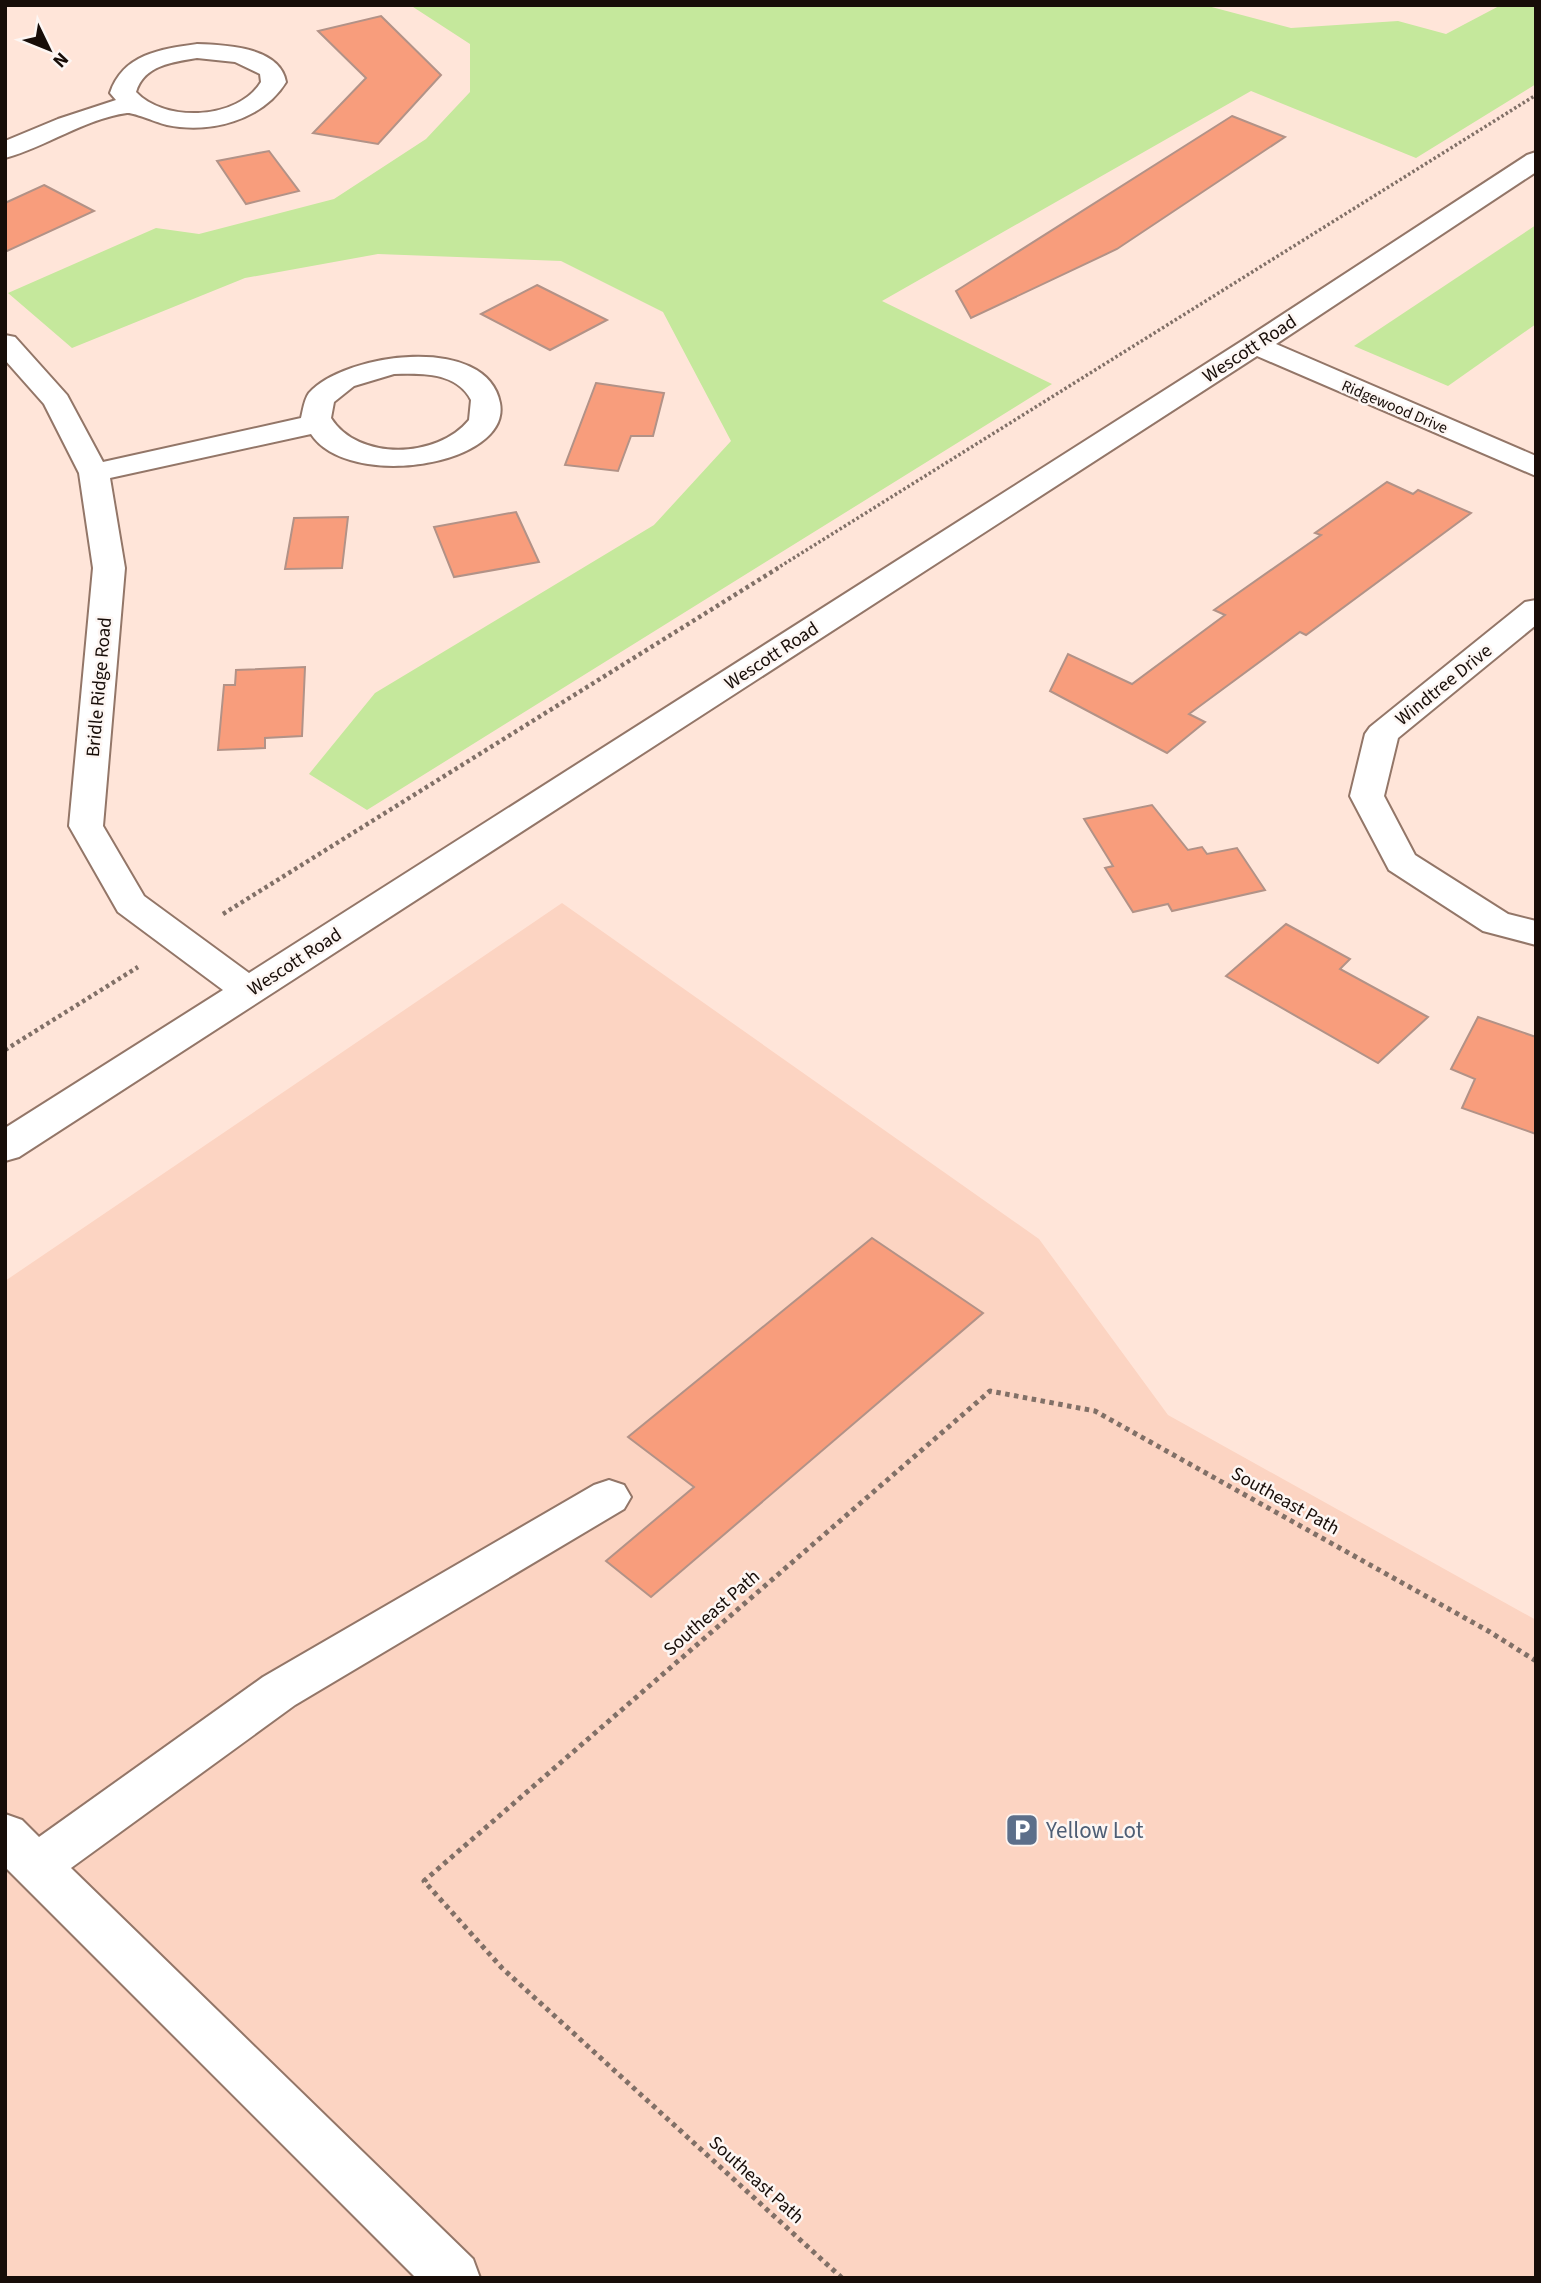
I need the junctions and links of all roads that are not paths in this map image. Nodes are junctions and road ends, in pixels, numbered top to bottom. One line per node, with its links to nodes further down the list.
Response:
1 (130, 104): 1 (street); 2 (street)
2 (5, 150)
3 (1536, 160): 5 (street, Wescott Road)
4 (5, 343): 8 (street, Bridle Ridge Road)
5 (1255, 345): 7 (street, Ridgewood Drive); 11 (street, Wescott Road)
6 (316, 424): 6 (street); 8 (street)
7 (1536, 467)
8 (94, 473): 11 (street, Bridle Ridge Road)
9 (1536, 609): 10 (street, Windtree Drive)
10 (1536, 933)
11 (248, 990): 12 (street, Wescott Road)
12 (5, 1147)
13 (609, 1497): 14 (street)
14 (21, 1851): 15 (street)
15 (454, 2278)

